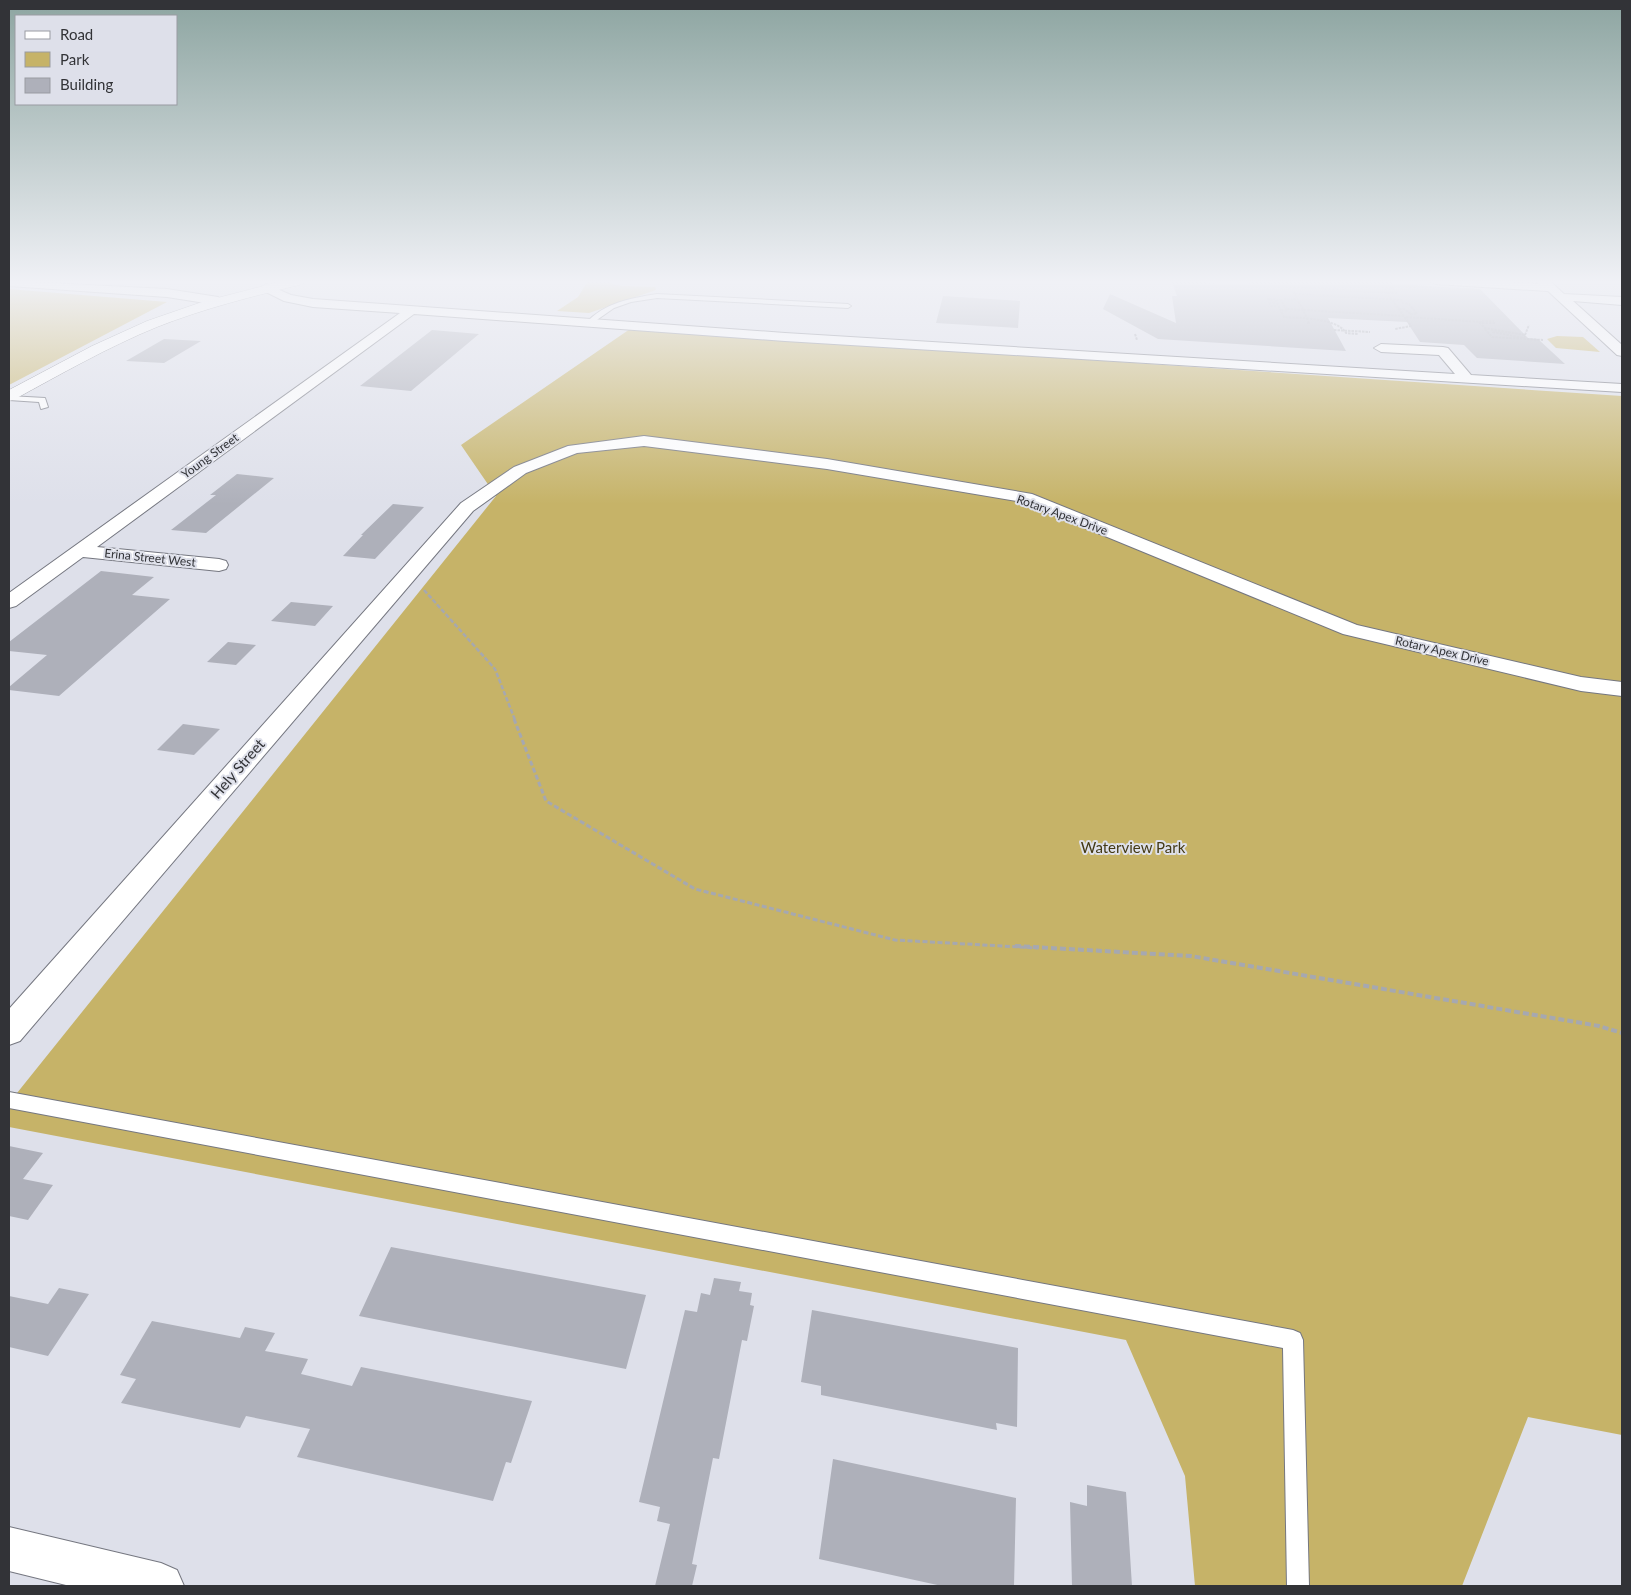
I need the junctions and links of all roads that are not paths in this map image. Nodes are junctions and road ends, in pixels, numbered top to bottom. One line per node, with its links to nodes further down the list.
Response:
1 (89, 355): 7 (main road)
2 (349, 355): 10 (street, Young Street)
3 (1095, 355): 5 (street)
4 (1446, 355): 5 (street)
5 (1466, 378): 6 (street)
6 (1622, 388)
7 (9, 397): 8 (lane)
8 (44, 407)
9 (467, 507): 13 (street, Rotary Apex Drive); 14 (street, Hely Street)
10 (80, 551): 11 (street, Erina Street West); 12 (street, Young Street)
11 (219, 565)
12 (9, 602)
13 (1622, 689)
14 (9, 1031)
15 (9, 1100): 18 (lane)
16 (9, 1549): 17 (street)
17 (161, 1586)
18 (1298, 1586)

